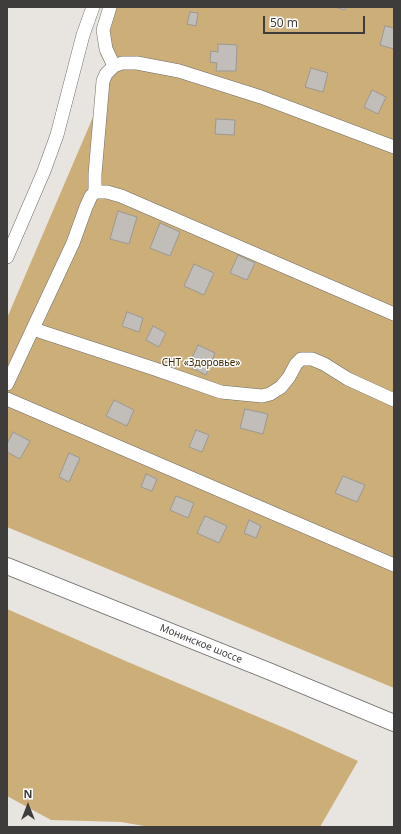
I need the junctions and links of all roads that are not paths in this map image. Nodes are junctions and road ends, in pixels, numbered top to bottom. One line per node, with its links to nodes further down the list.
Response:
1 (93, 7): 6 (street)
2 (110, 7): 3 (street)
3 (114, 66): 4 (street); 5 (street)
4 (394, 147)
5 (95, 192): 7 (street); 8 (street)
6 (7, 257)
7 (394, 314)
8 (33, 328): 9 (street); 11 (street)
9 (7, 384)
10 (7, 399): 12 (street)
11 (394, 400)
12 (394, 565)
13 (7, 566): 14 (main road, Монинское шоссе)
14 (394, 723)

